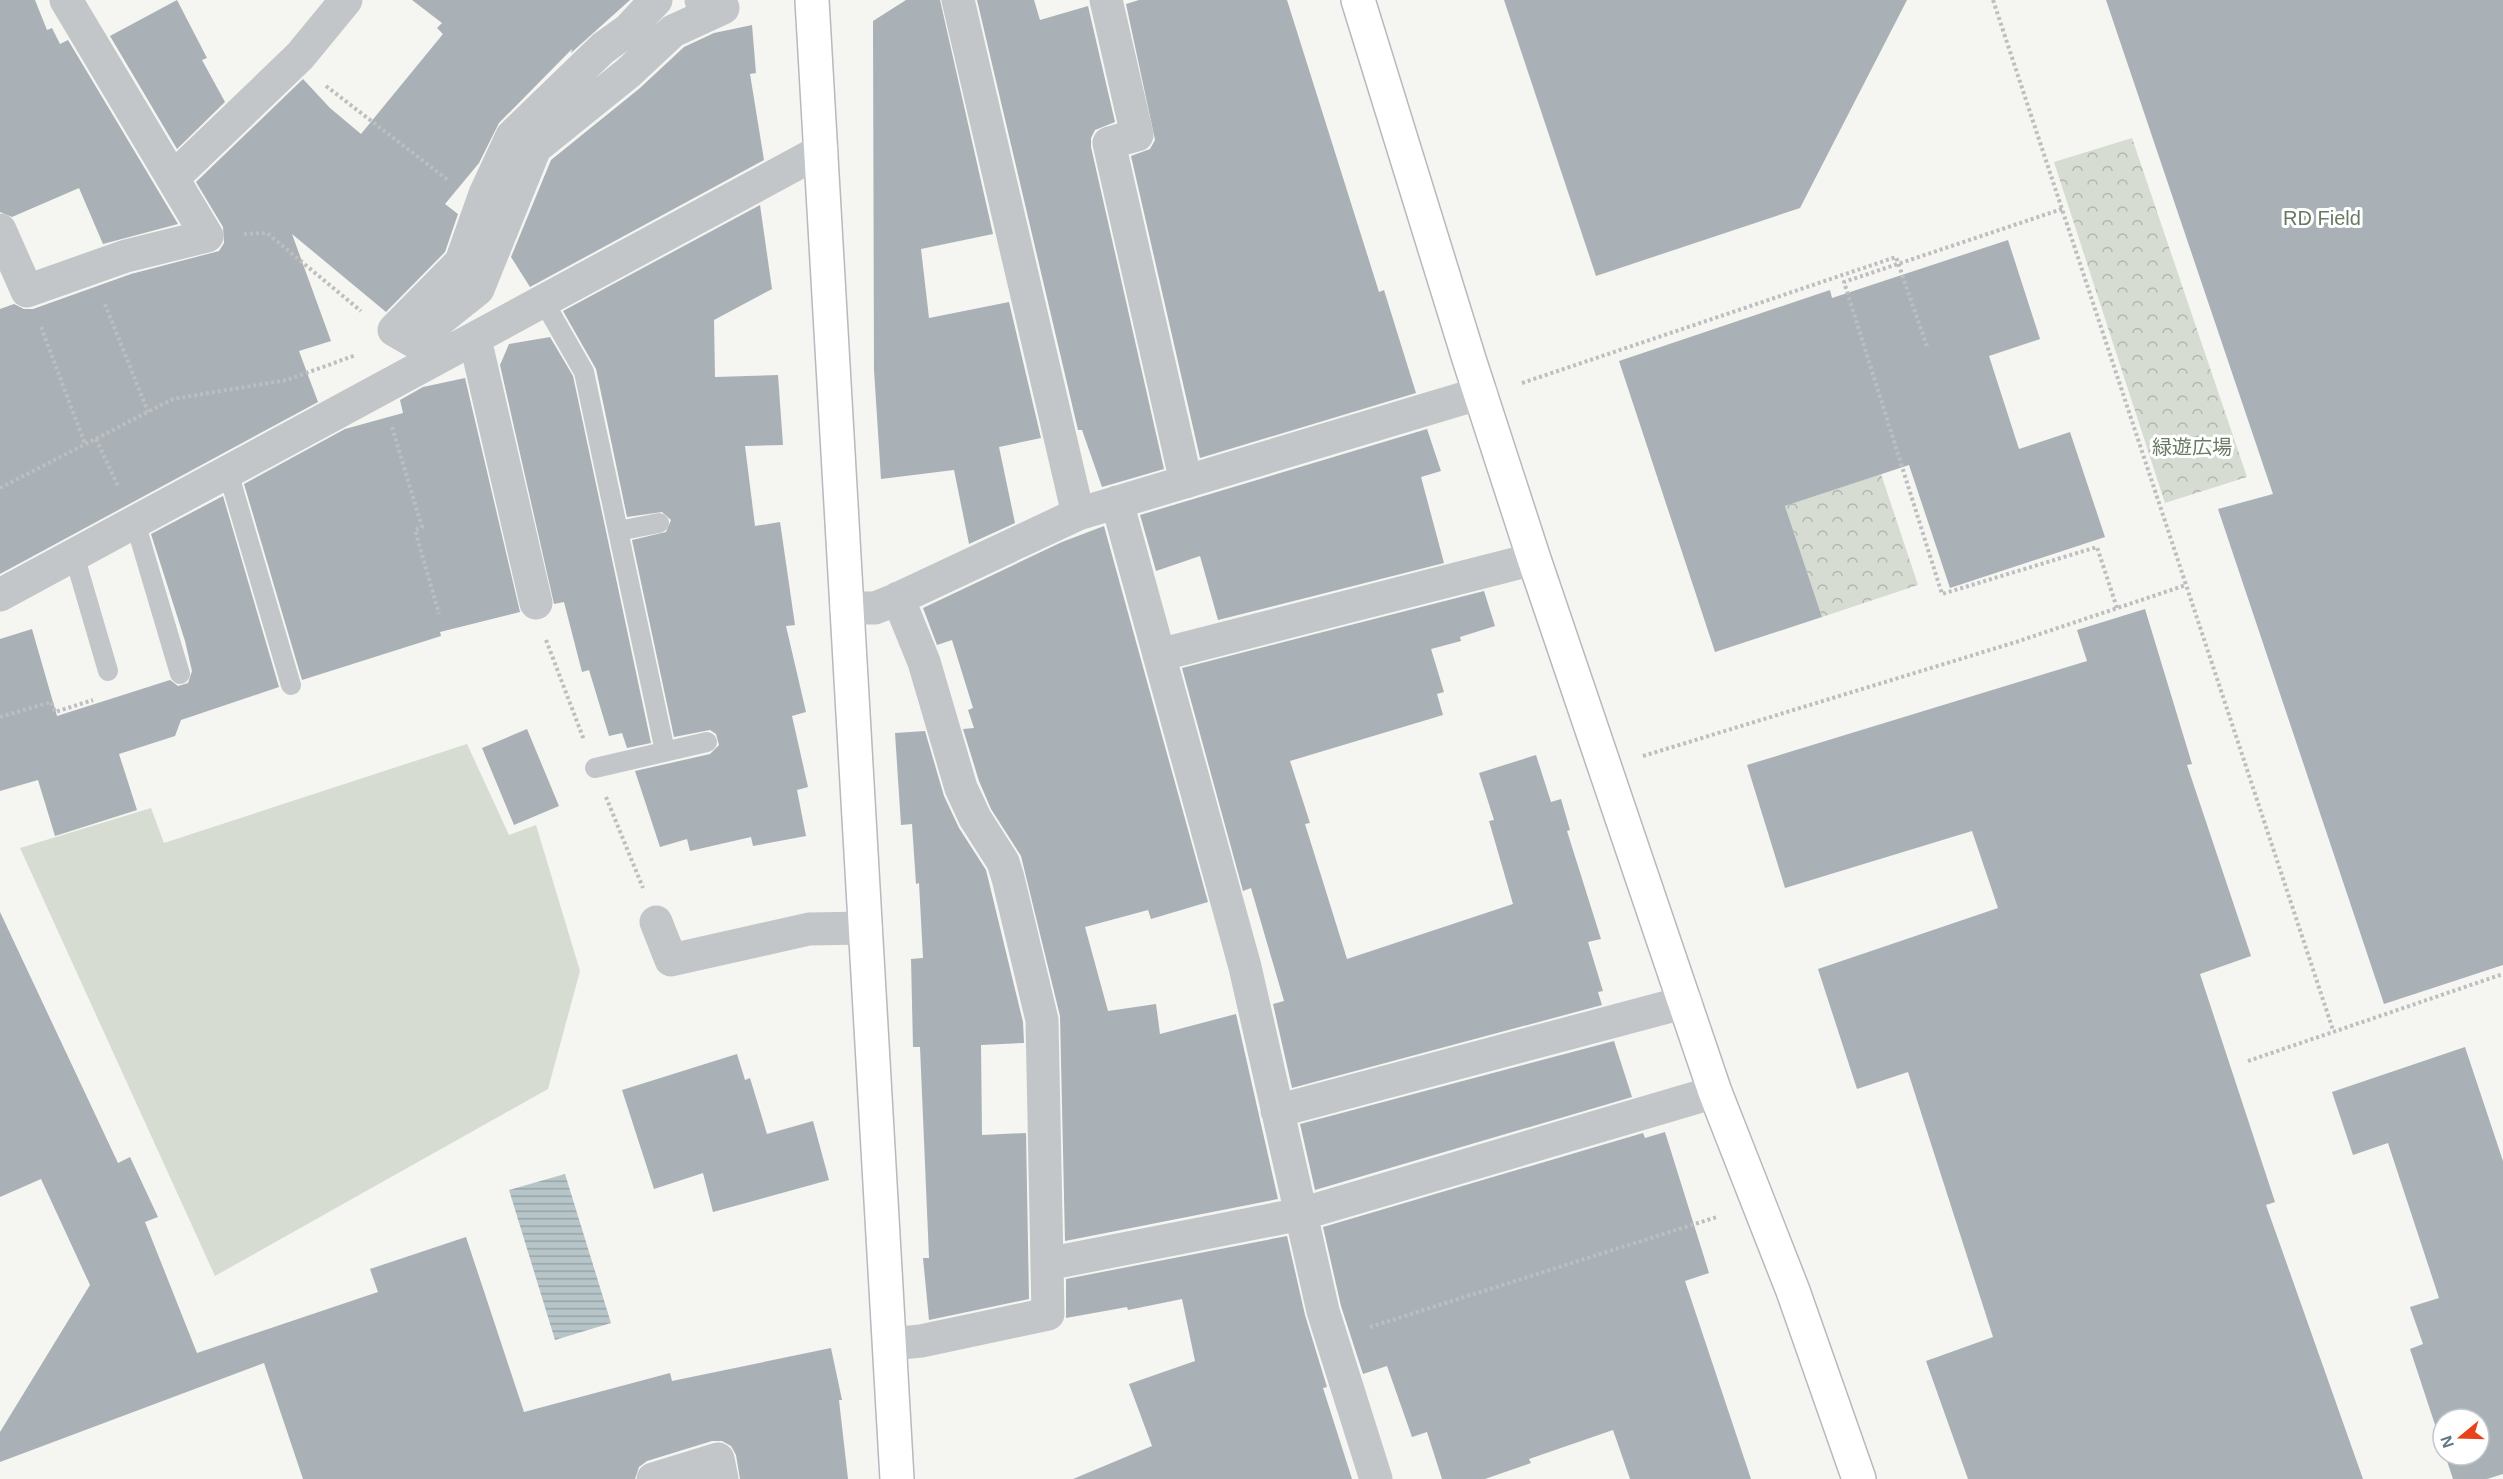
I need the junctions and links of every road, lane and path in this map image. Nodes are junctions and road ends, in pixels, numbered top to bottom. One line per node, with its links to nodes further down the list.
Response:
1 (66, 0): 12 (street)
2 (346, 0): 10 (street)
3 (656, 0): 13 (street)
4 (701, 0): 13 (street)
5 (812, 0): 11 (street)
6 (958, 0): 34 (street)
7 (1106, 0): 31 (street)
8 (1358, 0): 26 (street)
9 (1993, 0): 14 (path)
10 (295, 62): 12 (street); 13 (path)
11 (822, 150): 19 (street); 44 (street)
12 (174, 177): 16 (street)
13 (481, 205)
14 (2062, 209): 40 (path); 45 (path)
15 (0, 230): 18 (street)
16 (207, 236): 17 (street); 21 (path)
17 (91, 268): 18 (street); 27 (path)
18 (27, 291): 29 (path)
19 (544, 302): 20 (street); 37 (lane)
20 (475, 339): 23 (street); 43 (street)
21 (397, 340): 23 (street); 27 (path)
22 (1928, 349): 24 (path)
23 (418, 369): 25 (street)
24 (1522, 383)
25 (380, 389): 30 (street); 46 (path)
26 (1481, 393): 31 (street); 39 (street)
27 (148, 412): 28 (path)
28 (96, 439): 29 (path); 35 (path)
29 (85, 444): 32 (path)
30 (228, 472): 35 (street); 50 (lane)
31 (1186, 482): 33 (street)
32 (0, 488)
33 (1117, 502): 34 (street); 47 (street)
34 (1078, 514): 42 (street)
35 (135, 522): 38 (street); 49 (lane)
36 (659, 524): 37 (lane)
37 (618, 531): 52 (lane)
38 (74, 555): 41 (street); 48 (lane)
39 (1534, 559): 47 (street); 58 (street)
40 (2186, 585): 45 (path); 59 (path)
41 (0, 595)
42 (898, 598): 44 (street); 65 (street)
43 (536, 603)
44 (846, 608): 56 (street)
45 (2117, 608): 53 (path)
46 (440, 614)
47 (1159, 655): 62 (street)
48 (108, 671)
49 (180, 674)
50 (291, 685)
51 (708, 742): 52 (lane)
52 (665, 752): 54 (lane)
53 (1643, 756)
54 (595, 768)
55 (656, 922): 56 (street)
56 (866, 928): 67 (street)
57 (2503, 974): 59 (path)
58 (1686, 1002): 61 (street); 62 (street)
59 (2333, 1030): 60 (path)
60 (2248, 1061)
61 (1715, 1092): 63 (street); 72 (street)
62 (1277, 1112): 63 (street)
63 (1301, 1214): 65 (street); 66 (street)
64 (1717, 1217): 66 (path)
65 (1047, 1264): 67 (street)
66 (1332, 1339): 71 (street)
67 (890, 1344): 70 (street)
68 (653, 1479): 69 (street)
69 (722, 1479)
70 (897, 1479)
71 (1377, 1479)
72 (1859, 1479)

